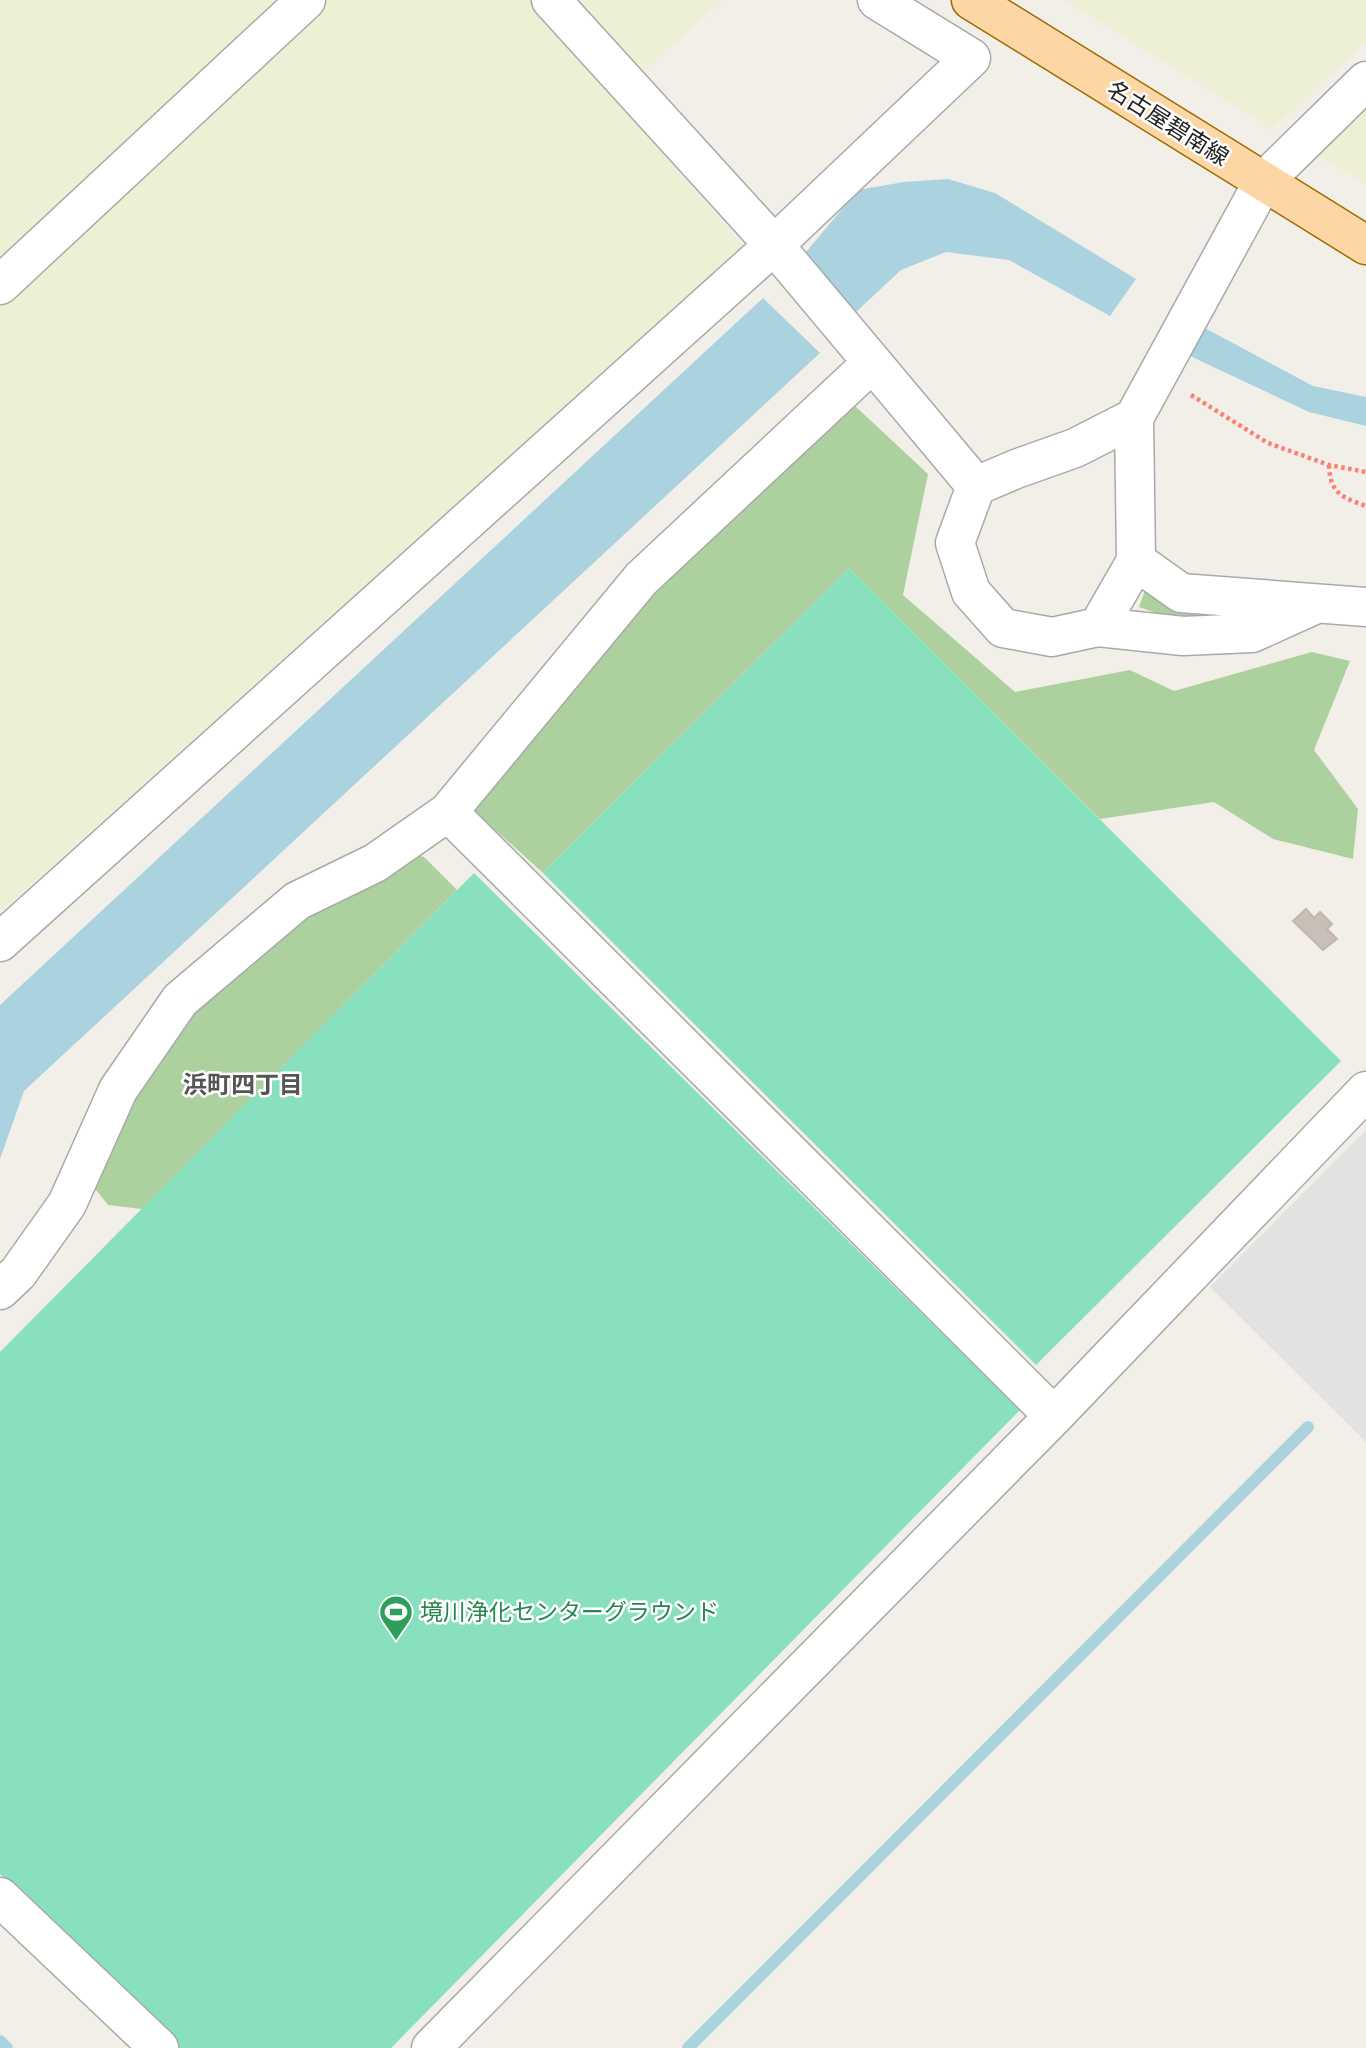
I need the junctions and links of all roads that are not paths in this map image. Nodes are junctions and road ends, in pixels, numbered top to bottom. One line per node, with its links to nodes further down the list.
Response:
1 (306, 0): 9 (street)
2 (551, 0): 7 (street)
3 (877, 0): 7 (street)
4 (971, 0): 6 (main road, 名古屋碧南線)
5 (1366, 81): 6 (street)
6 (1263, 182): 8 (main road, 名古屋碧南線); 11 (street)
7 (774, 245): 10 (street); 18 (street)
8 (1366, 245)
9 (0, 285)
10 (872, 363): 12 (street); 17 (street)
11 (1134, 418): 12 (street); 13 (street)
12 (976, 486): 16 (street)
13 (1136, 561): 14 (street); 16 (street)
14 (1319, 603): 15 (street); 16 (street)
15 (1366, 607)
16 (1098, 627)
17 (448, 812): 20 (street); 21 (street)
18 (0, 942)
19 (1366, 1091): 21 (street)
20 (0, 1290)
21 (1054, 1416): 24 (street)
22 (0, 1897): 23 (street)
23 (159, 2048)
24 (431, 2048)

